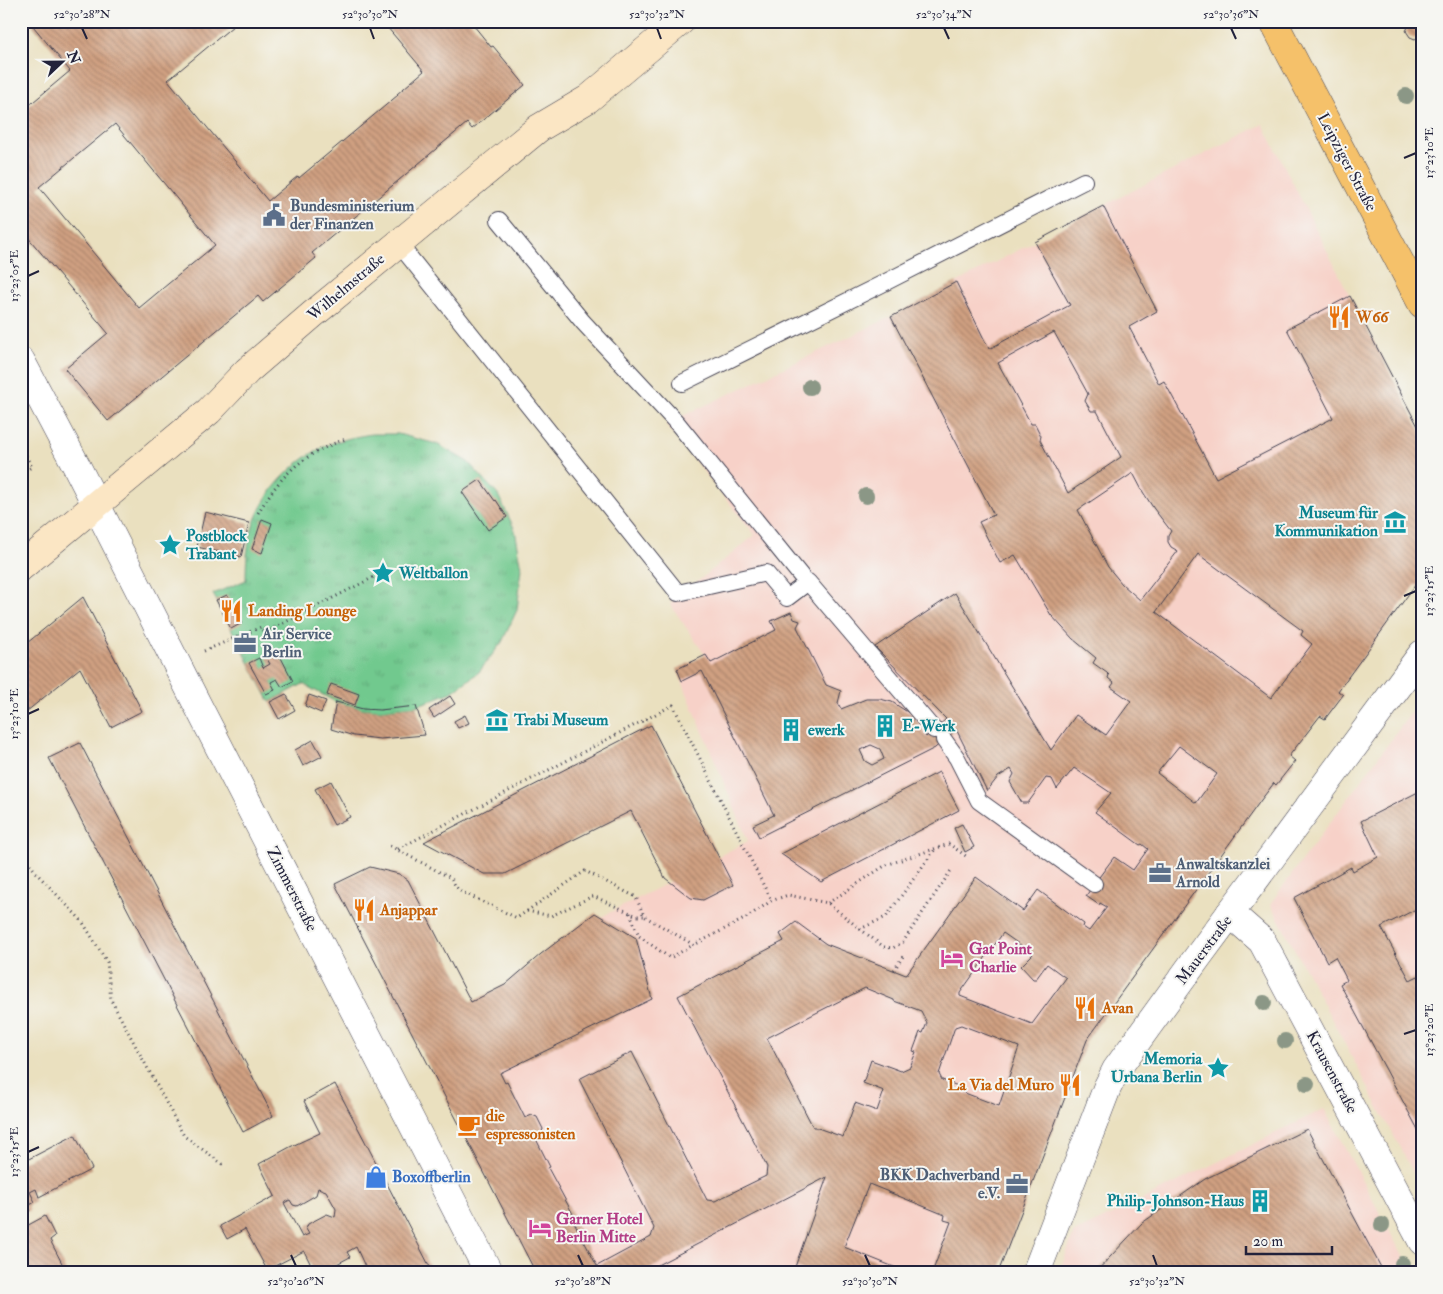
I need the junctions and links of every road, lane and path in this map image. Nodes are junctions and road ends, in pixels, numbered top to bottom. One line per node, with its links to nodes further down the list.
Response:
1 (681, 21): 5 (main road, Wilhelmstraße)
2 (1273, 21): 6 (main road, Leipziger Straße)
3 (1084, 181): 8 (lane)
4 (499, 220): 16 (lane)
5 (398, 244): 12 (main road, Wilhelmstraße); 25 (lane)
6 (1422, 304)
7 (21, 361): 12 (street, Zimmerstraße)
8 (682, 383)
9 (346, 438): 13 (path)
10 (21, 447): 11 (path)
11 (21, 473)
12 (96, 504): 14 (main road, Wilhelmstraße); 38 (street, Zimmerstraße)
13 (258, 513)
14 (21, 567)
15 (378, 575): 17 (path)
16 (801, 576)
17 (204, 651)
18 (1422, 654): 30 (street, Mauerstraße)
19 (390, 846): 21 (path)
20 (936, 848): 23 (path); 27 (path); 32 (path)
21 (398, 850): 26 (path); 28 (path)
22 (21, 852): 36 (path)
23 (966, 856)
24 (952, 869): 32 (path)
25 (1094, 884)
26 (771, 900): 27 (path); 33 (path)
27 (828, 903): 32 (path)
28 (528, 911): 29 (path); 31 (path)
29 (630, 912): 31 (path); 33 (path)
30 (1230, 914): 37 (street, Krausenstraße); 39 (street, Mauerstraße)
31 (644, 916): 33 (path)
32 (860, 929)
33 (694, 945)
34 (904, 955): 35 (path)
35 (894, 970)
36 (224, 1165)
37 (1422, 1241)
38 (488, 1273)
39 (1036, 1273)

